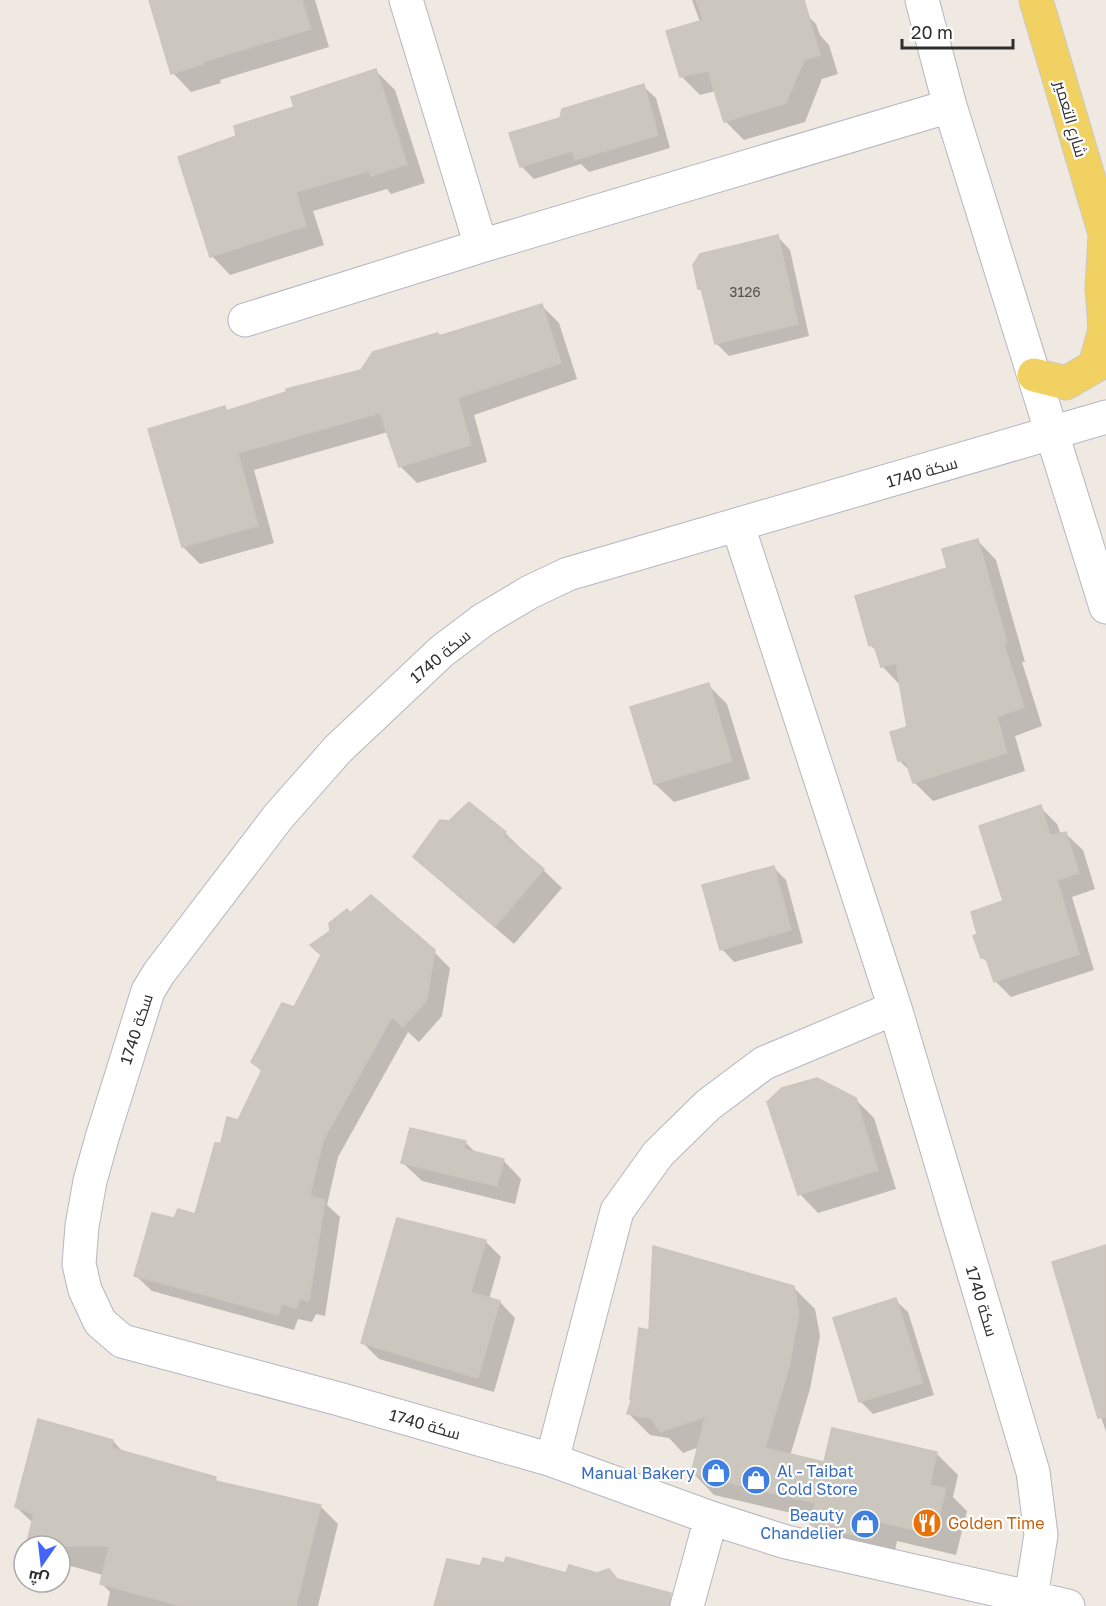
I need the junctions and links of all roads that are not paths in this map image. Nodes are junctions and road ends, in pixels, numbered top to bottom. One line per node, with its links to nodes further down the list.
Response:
1 (406, 0): 6 (street)
2 (922, 0): 4 (street)
3 (1036, 0): 5 (main road, شارع التعمير)
4 (950, 106): 6 (street); 8 (street)
5 (1106, 236): 8 (main road, شارع التعمير)
6 (480, 246): 7 (street)
7 (245, 320)
8 (1034, 375): 10 (street)
9 (1106, 417): 10 (street, سكة 1740)
10 (1052, 434): 11 (street, سكة 1740); 12 (street)
11 (738, 526): 13 (street, سكة 1740); 14 (street, سكة 1740)
12 (1106, 607)
13 (895, 1008): 14 (street); 16 (street, سكة 1740)
14 (552, 1460): 15 (street, سكة 1740)
15 (711, 1518): 16 (street, سكة 1740); 17 (street)
16 (1031, 1597): 18 (street, سكة 1740)
17 (687, 1606)
18 (1068, 1606)

